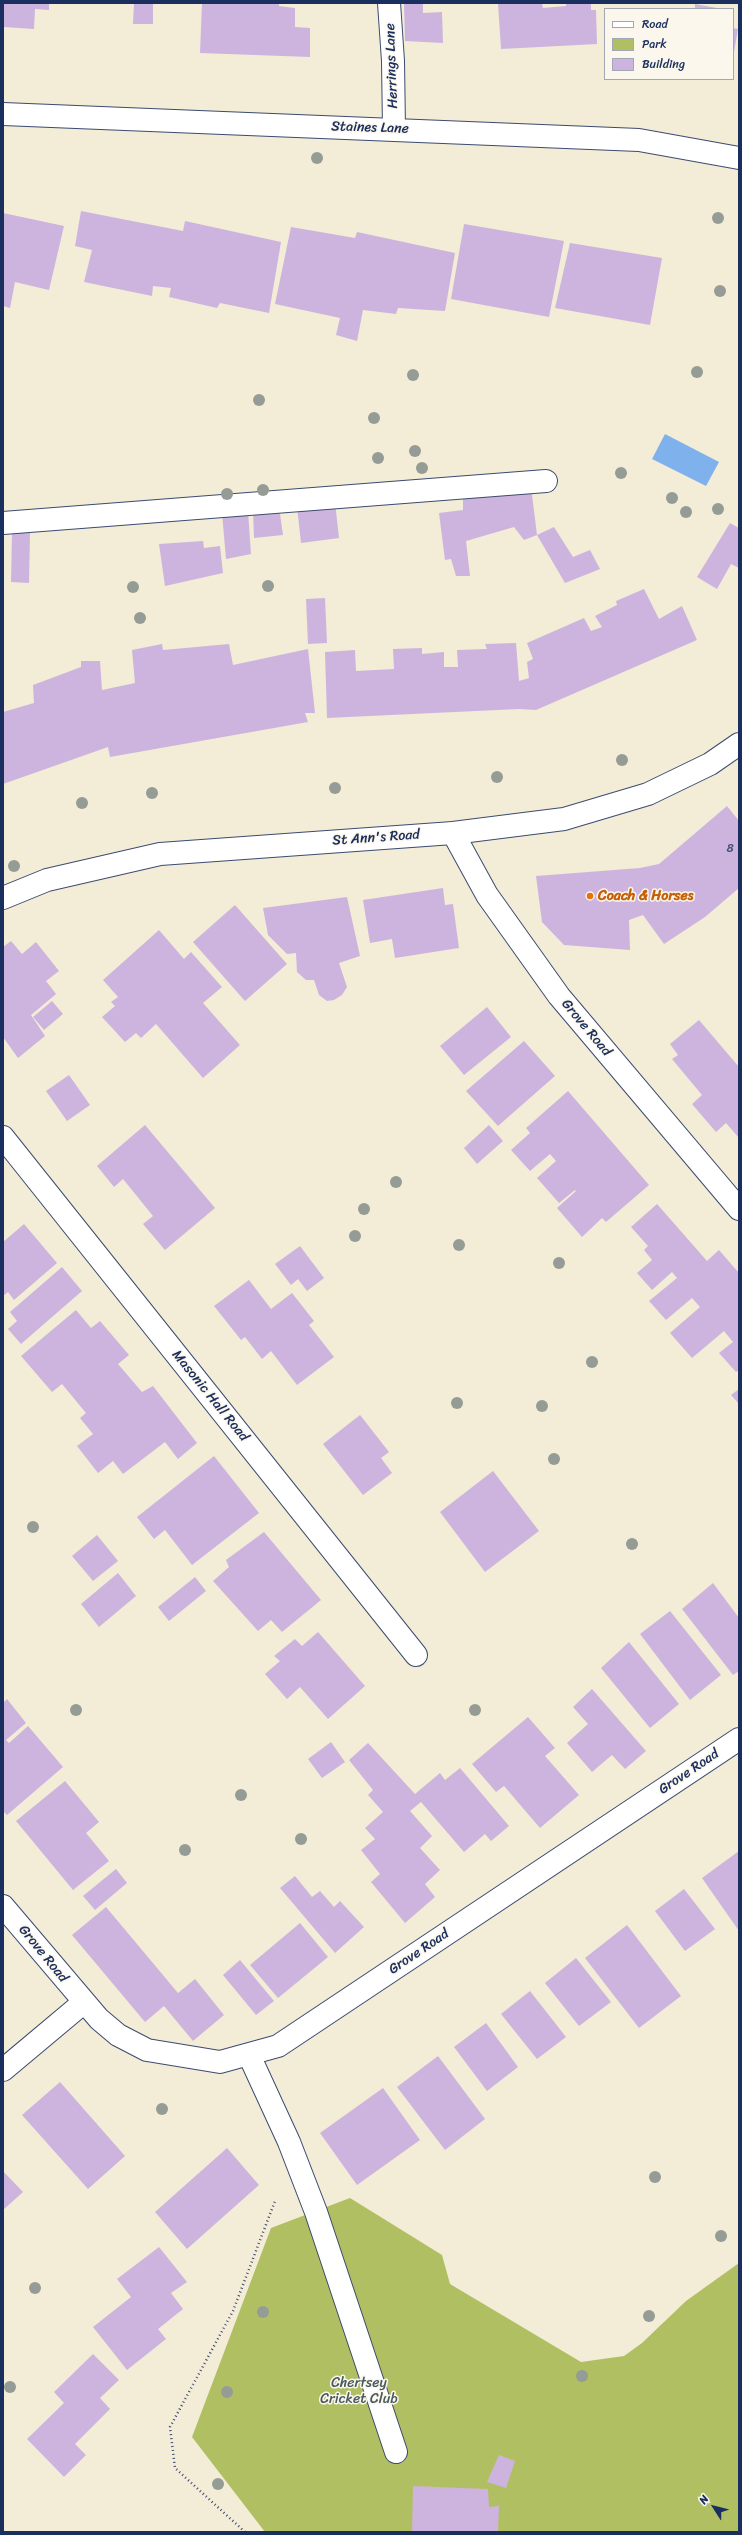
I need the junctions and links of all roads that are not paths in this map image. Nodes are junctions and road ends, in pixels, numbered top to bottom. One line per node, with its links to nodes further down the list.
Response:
1 (389, 3): 3 (street, Herrings Lane)
2 (3, 114): 3 (street, Staines Lane)
3 (394, 129): 4 (street, Staines Lane)
4 (738, 159)
5 (546, 481): 6 (street)
6 (3, 523)
7 (739, 744): 8 (street, St Ann's Road)
8 (452, 833): 9 (street, St Ann's Road); 11 (street, Grove Road)
9 (3, 898)
10 (3, 1137): 12 (street, Masonic Hall Road)
11 (739, 1209)
12 (416, 1656)
13 (739, 1739): 16 (street, Grove Road)
14 (3, 1906): 15 (street, Grove Road)
15 (83, 2003): 16 (street, Grove Road); 17 (street)
16 (249, 2055): 18 (street)
17 (3, 2070)
18 (396, 2452)

